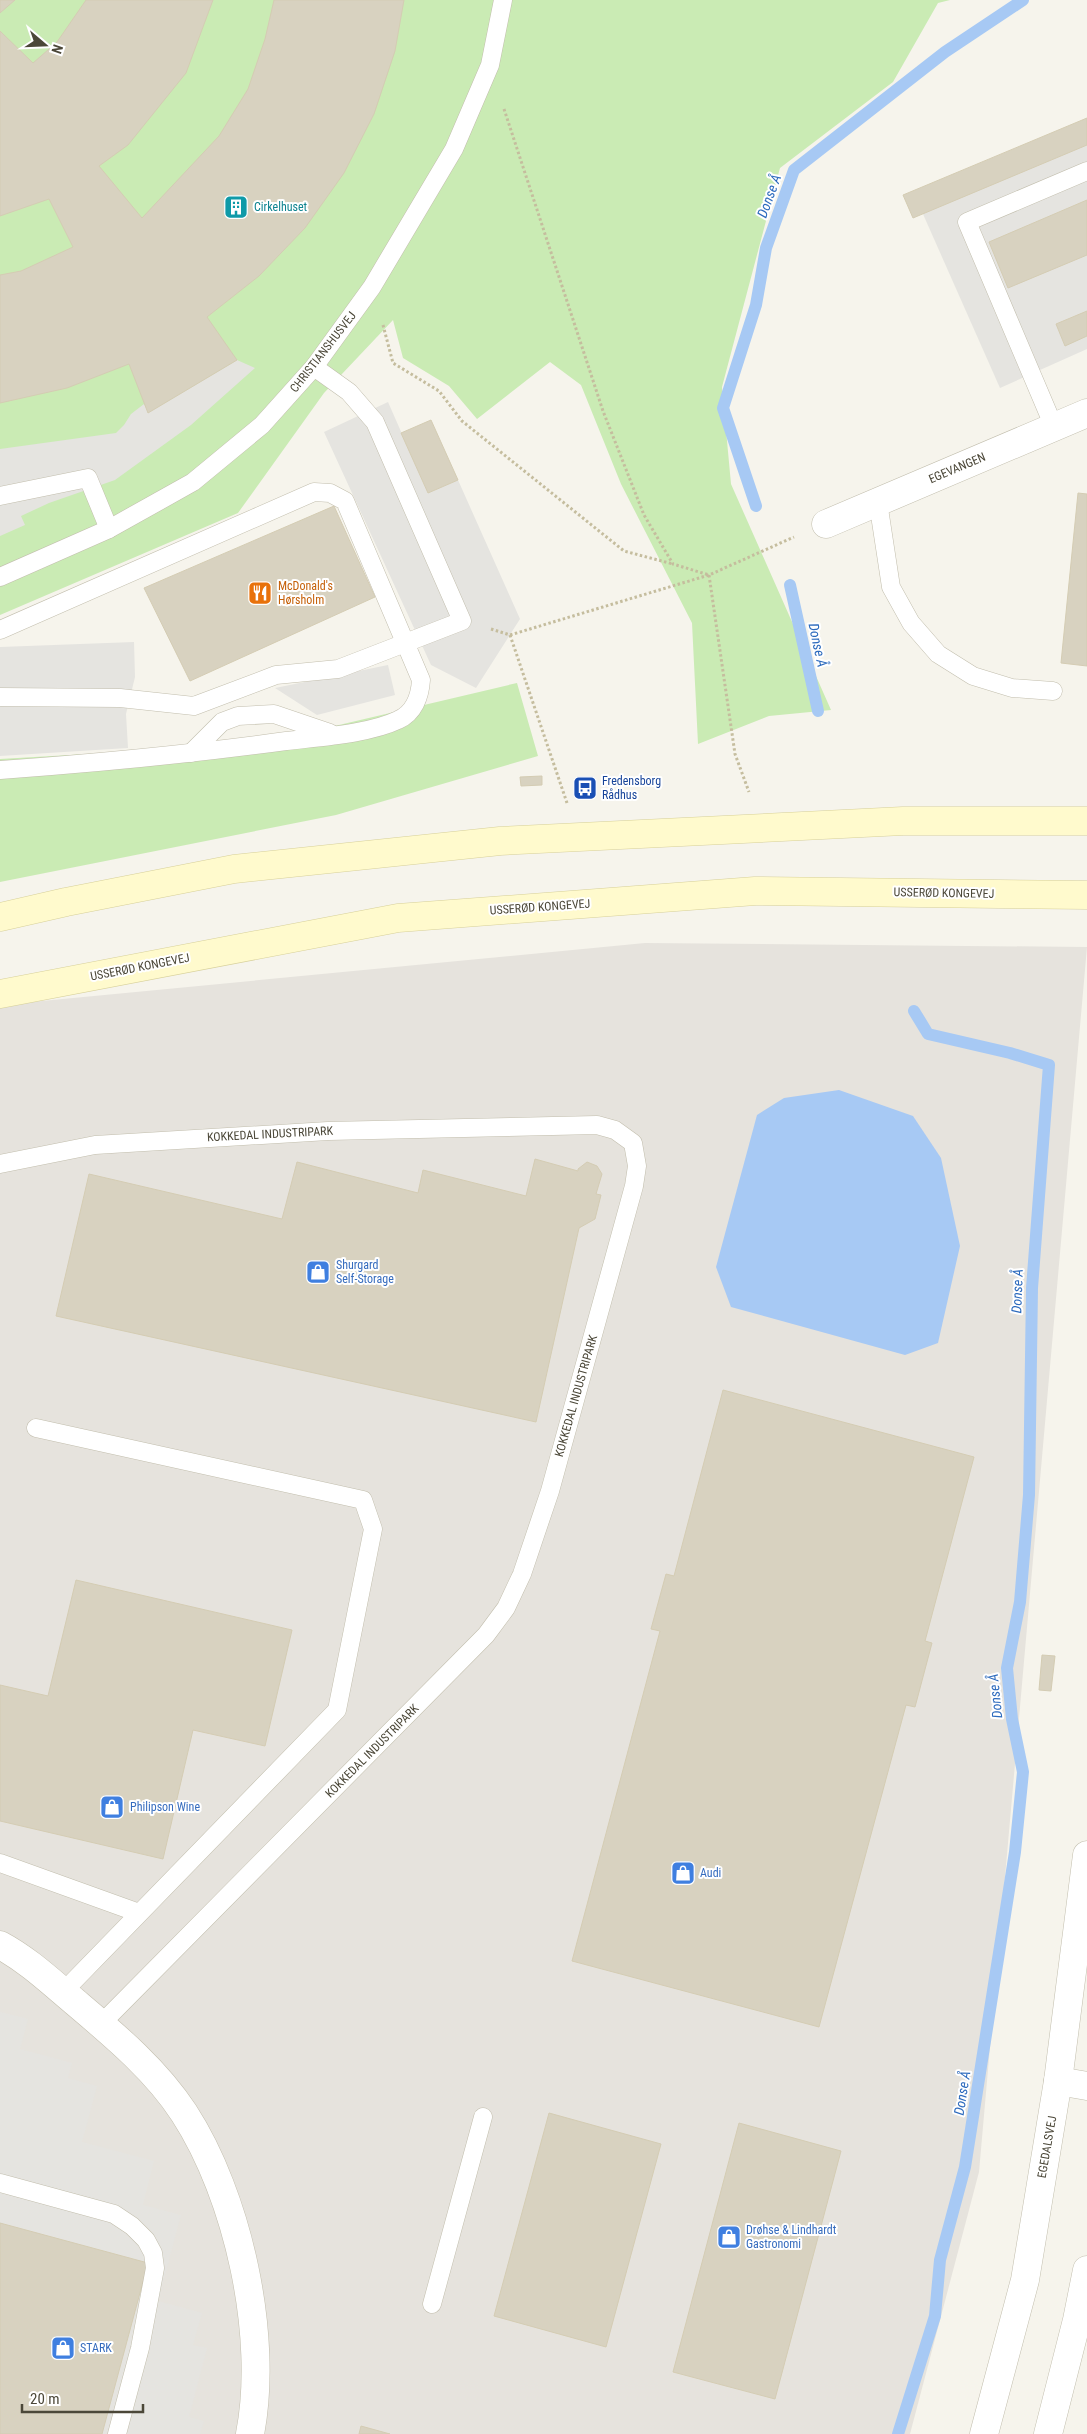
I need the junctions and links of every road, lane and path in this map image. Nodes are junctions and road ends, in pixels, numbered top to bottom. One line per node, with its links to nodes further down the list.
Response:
1 (503, 0): 2 (lane, CHRISTIANSHUSVEJ)
2 (490, 65): 4 (lane, CHRISTIANSHUSVEJ); 12 (path)
3 (1087, 171): 7 (lane)
4 (372, 287): 5 (lane, CHRISTIANSHUSVEJ); 12 (path)
5 (314, 367): 11 (lane, CHRISTIANSHUSVEJ); 15 (lane)
6 (1087, 413): 7 (street, EGEVANGEN)
7 (1054, 427): 9 (street, EGEVANGEN)
8 (0, 496): 11 (lane)
9 (878, 502): 10 (street, EGEVANGEN); 19 (lane)
10 (826, 524): 13 (path)
11 (109, 529): 14 (lane, CHRISTIANSHUSVEJ)
12 (673, 564): 13 (path)
13 (709, 575): 17 (path); 25 (path)
14 (0, 577)
15 (462, 621): 17 (path); 18 (lane)
16 (0, 630): 18 (lane)
17 (510, 635): 26 (path)
18 (405, 643): 20 (lane); 21 (lane)
19 (1053, 691)
20 (0, 697)
21 (334, 735): 22 (lane); 22 (lane)
22 (191, 754): 23 (lane)
23 (0, 770)
24 (1087, 821): 25 (main road)
25 (762, 828): 26 (main road)
26 (578, 837): 28 (main road)
27 (1087, 895): 29 (main road, USSERØD KONGEVEJ)
28 (0, 918)
29 (0, 994)
30 (0, 1164): 37 (lane, KOKKEDAL INDUSTRIPARK)
31 (36, 1428): 34 (lane)
32 (1087, 1855): 38 (street, EGEDALSVEJ)
33 (0, 1863): 34 (lane)
34 (139, 1913): 36 (lane)
35 (0, 1945): 36 (street)
36 (62, 1992): 37 (street)
37 (101, 2024): 45 (street)
38 (1058, 2081): 39 (street); 46 (street, EGEDALSVEJ)
39 (1087, 2086)
40 (483, 2117): 43 (lane)
41 (0, 2183): 44 (lane)
42 (1087, 2270): 47 (street)
43 (432, 2304)
44 (117, 2434)
45 (250, 2434)
46 (984, 2434)
47 (1048, 2434)

